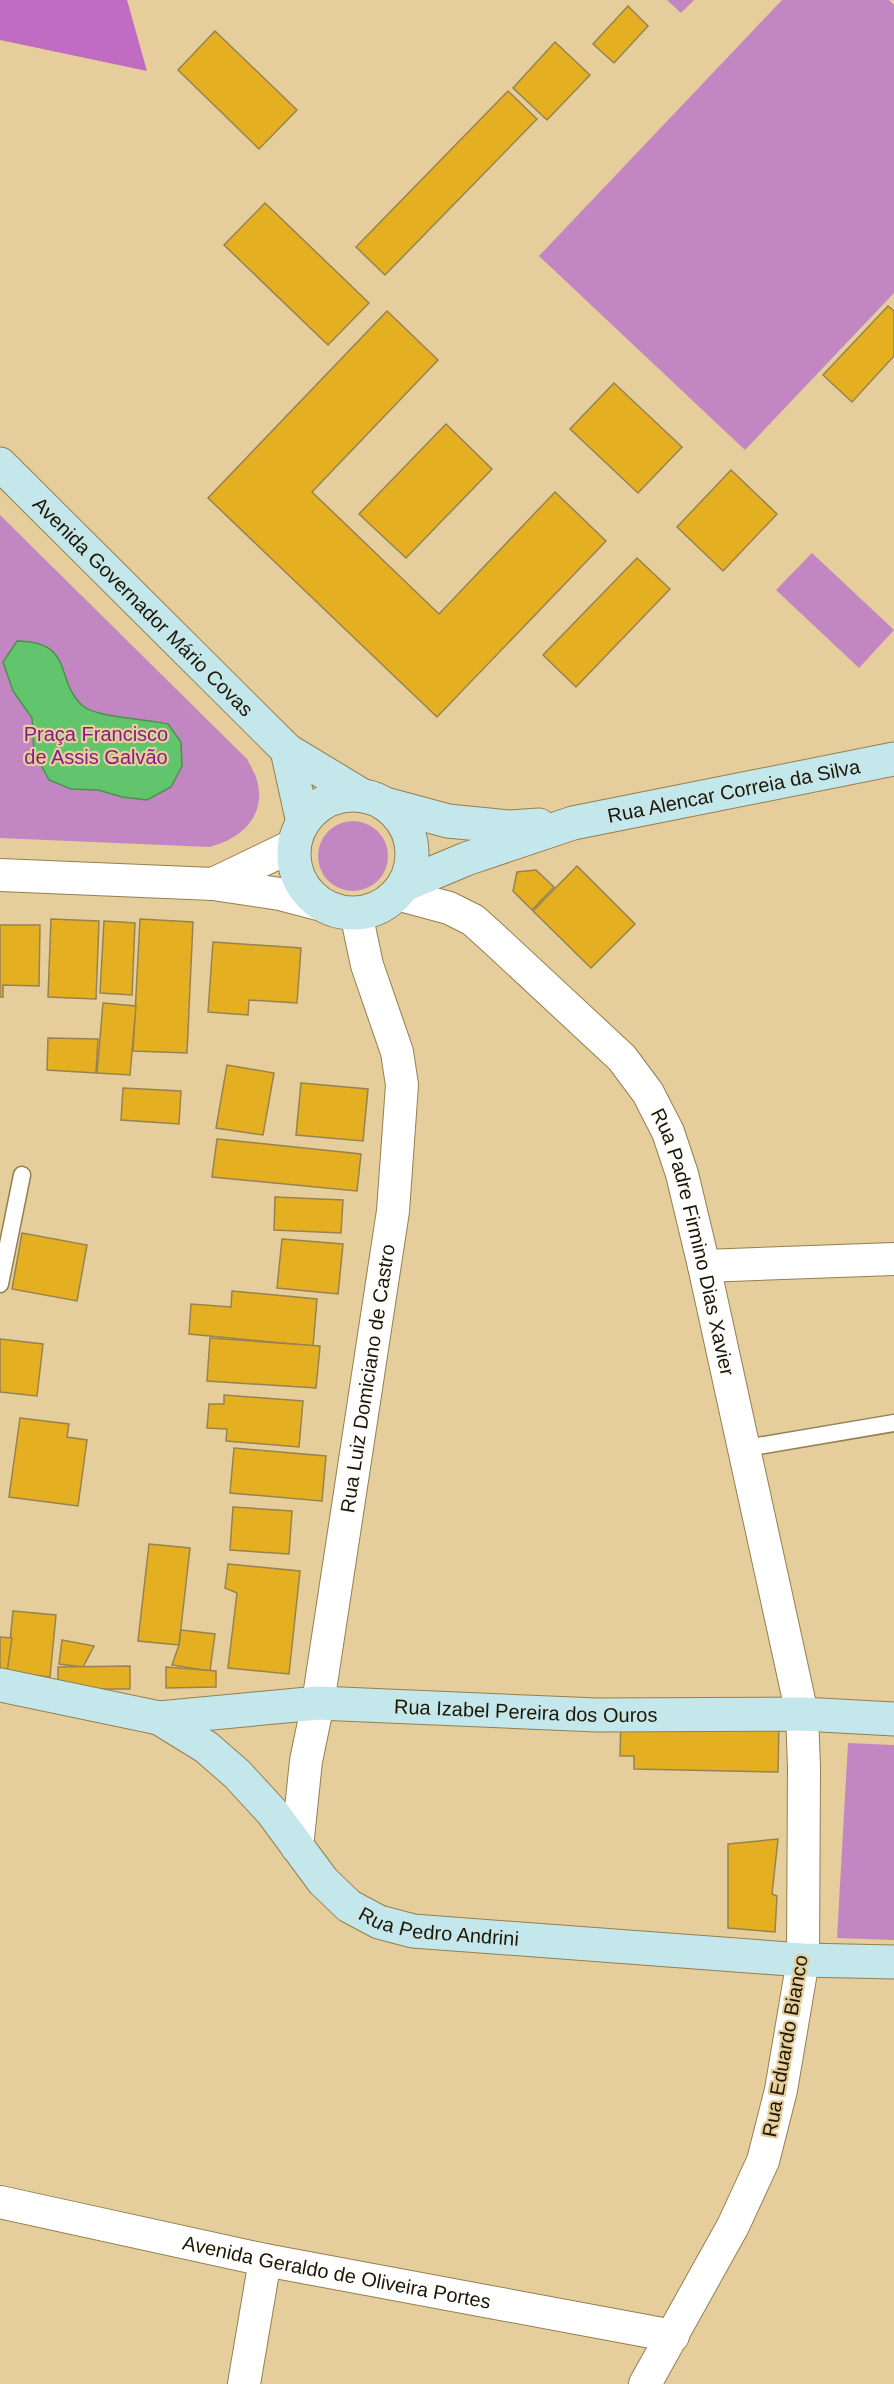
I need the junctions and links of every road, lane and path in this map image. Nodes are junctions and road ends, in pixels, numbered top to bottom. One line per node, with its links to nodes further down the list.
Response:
1 (0, 464): 2 (street, Avenida Governador Mário Covas)
2 (287, 750): 4 (street, Avenida Governador Mário Covas); 6 (street)
3 (894, 759): 5 (street, Rua Alencar Correia da Silva)
4 (374, 800): 5 (street, Rua Alencar Correia da Silva); 6 (street); 9 (street)
5 (573, 823): 9 (street, Rua Alencar Correia da Silva)
6 (299, 834): 8 (street); 10 (street)
7 (0, 875): 8 (street)
8 (213, 884): 10 (street)
9 (400, 890): 11 (street); 14 (street, Rua Padre Firmino Dias Xavier)
10 (322, 905): 11 (street)
11 (356, 914): 19 (street, Rua Luiz Domiciano de Castro)
12 (22, 1175): 15 (lane)
13 (894, 1259): 14 (street)
14 (704, 1266): 17 (street, Rua Padre Firmino Dias Xavier)
15 (0, 1284)
16 (894, 1423): 17 (lane)
17 (746, 1448): 20 (street, Rua Padre Firmino Dias Xavier)
18 (0, 1686): 21 (street)
19 (318, 1703): 20 (street, Rua Izabel Pereira dos Ouros); 21 (street, Rua Izabel Pereira dos Ouros); 23 (street, Rua Luiz Domiciano de Castro)
20 (802, 1714): 22 (street, Rua Izabel Pereira dos Ouros); 24 (street, Rua Eduardo Bianco)
21 (159, 1718): 23 (street, Rua Pedro Andrini)
22 (894, 1719)
23 (297, 1847): 24 (street, Rua Pedro Andrini)
24 (803, 1960): 25 (street, Rua Pedro Andrini); 28 (street, Rua Eduardo Bianco)
25 (894, 1962)
26 (0, 2202): 27 (street, Avenida Geraldo de Oliveira Portes)
27 (265, 2260): 28 (street, Avenida Geraldo de Oliveira Portes); 29 (street)
28 (673, 2336): 30 (street, Rua Eduardo Bianco)
29 (244, 2384)
30 (645, 2384)

